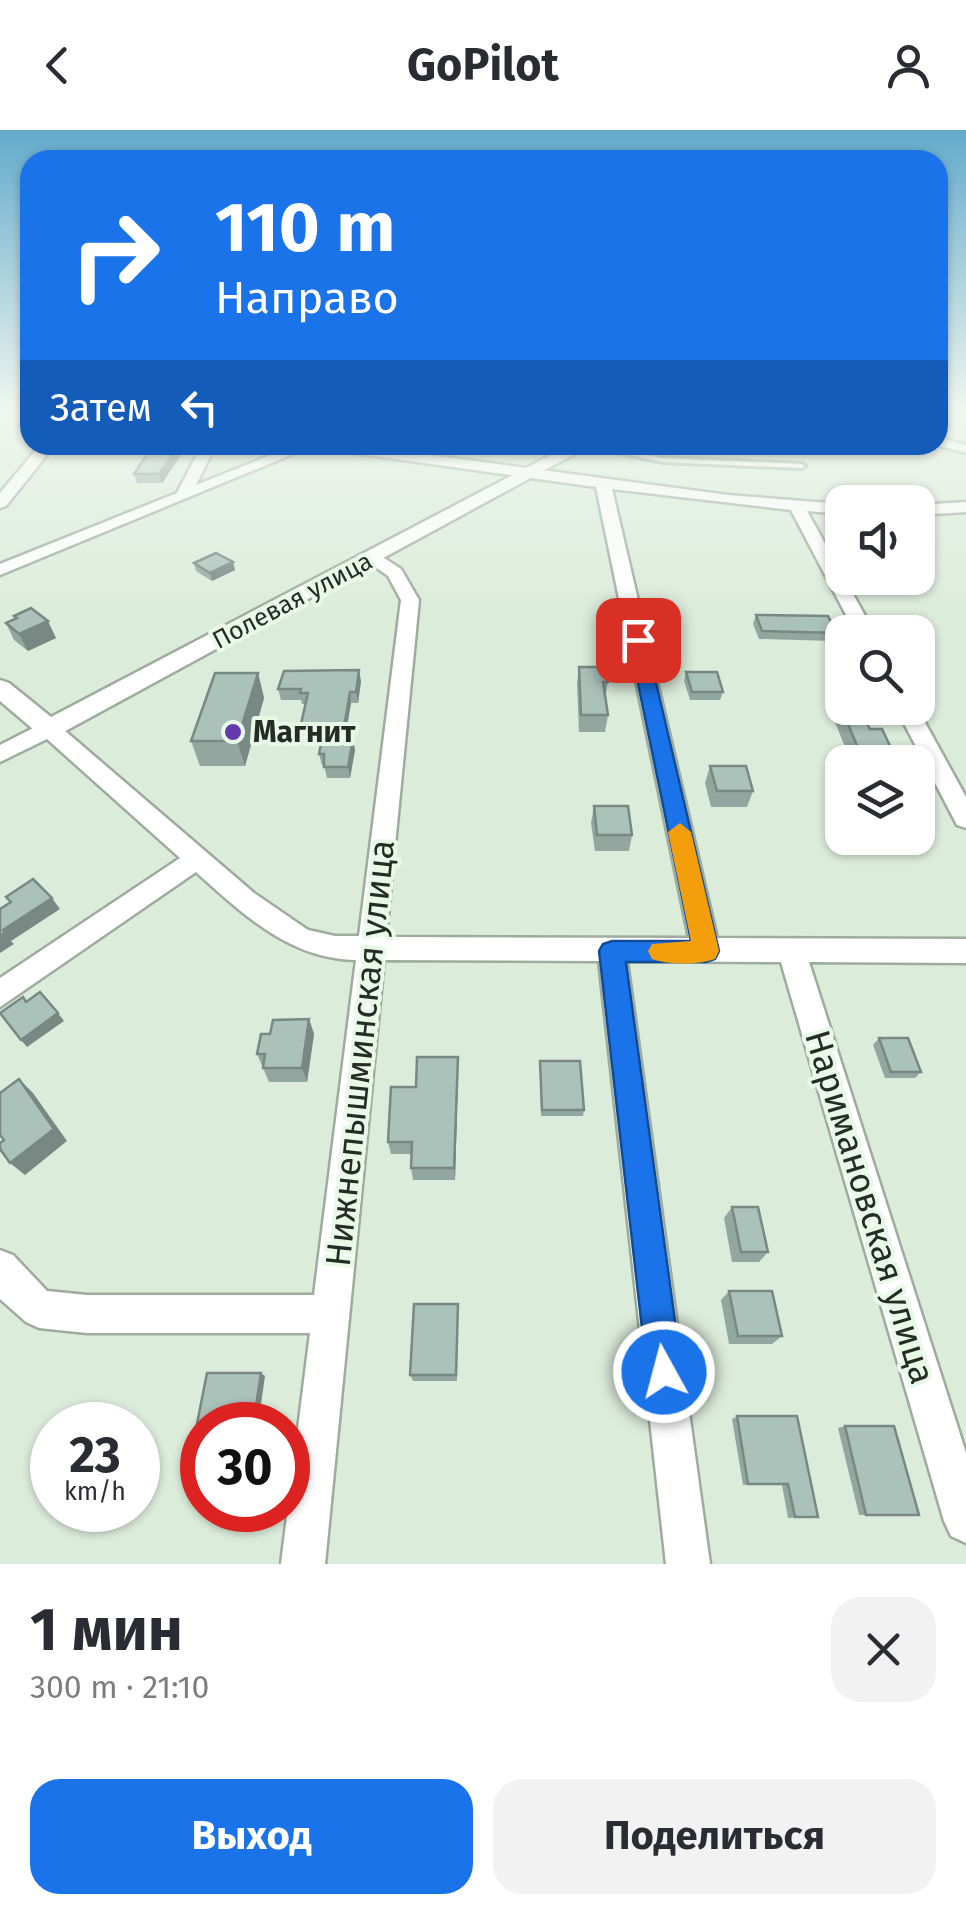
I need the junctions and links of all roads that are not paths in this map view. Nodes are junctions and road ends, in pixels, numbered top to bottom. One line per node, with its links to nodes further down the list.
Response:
1 (21, 478): 8 (street)
2 (192, 478): 7 (street)
3 (227, 478): 7 (street)
4 (525, 478): 13 (street, Полевая улица)
5 (560, 478): 6 (street)
6 (603, 484): 9 (street); 24 (street)
7 (183, 496): 14 (street)
8 (0, 503)
9 (798, 507): 11 (street); 15 (street)
10 (966, 507): 12 (street)
11 (825, 508)
12 (935, 509)
13 (372, 558): 18 (street, Полевая улица); 22 (street, Нижнепышминская улица)
14 (0, 570)
15 (856, 615)
16 (0, 688): 18 (street)
17 (915, 725): 20 (street)
18 (48, 728): 19 (street, Полевая улица); 21 (street)
19 (0, 754)
20 (966, 819)
21 (197, 859): 22 (street); 27 (street)
22 (373, 950): 23 (street); 29 (street, Нижнепышминская улица)
23 (612, 951): 24 (street); 32 (street)
24 (706, 951): 25 (street)
25 (792, 951): 26 (street); 30 (street, Наримановская улица)
26 (966, 951)
27 (0, 994)
28 (0, 1268): 29 (street)
29 (330, 1314): 31 (street, Нижнепышминская улица)
30 (966, 1521)
31 (303, 1564)
32 (688, 1564)

